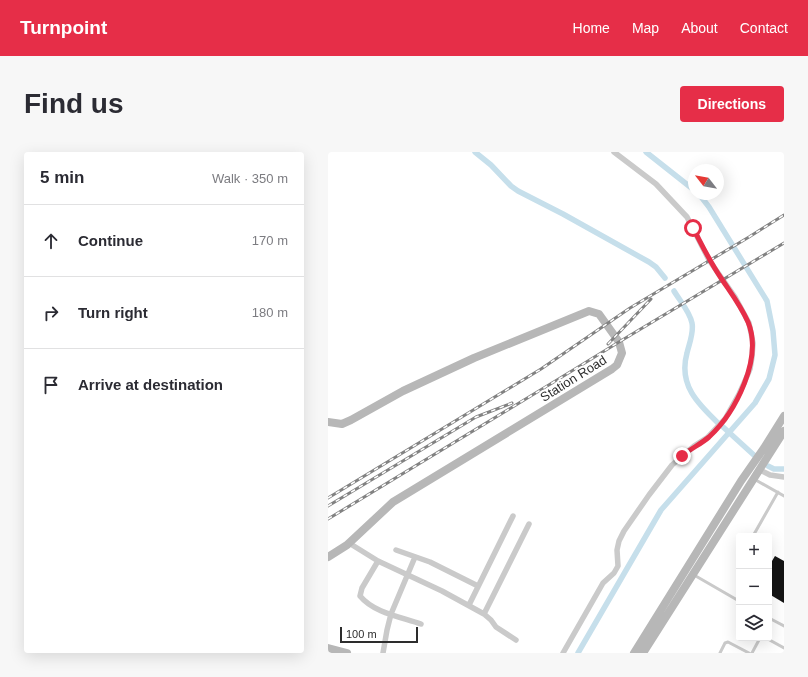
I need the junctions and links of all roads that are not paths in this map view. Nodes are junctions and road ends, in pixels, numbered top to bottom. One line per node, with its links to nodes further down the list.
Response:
1 (614, 152): 35 (street)
2 (784, 416): 36 (street)
3 (328, 422): 13 (street, Station Road)
4 (784, 431): 5 (street)
5 (760, 470): 6 (street); 7 (street)
6 (784, 477)
7 (754, 480): 8 (lane); 19 (street)
8 (778, 492): 9 (lane); 12 (lane)
9 (784, 496)
10 (514, 516): 20 (street)
11 (529, 524): 24 (street)
12 (756, 533)
13 (349, 543): 15 (street, Station Road); 17 (street)
14 (396, 550): 16 (street)
15 (328, 557)
16 (415, 557): 18 (street); 20 (street)
17 (378, 561): 18 (street); 23 (street)
18 (407, 574): 22 (street); 23 (street)
19 (693, 575): 21 (lane); 37 (street)
20 (478, 586): 22 (street)
21 (736, 599)
22 (469, 605): 24 (street)
23 (391, 614): 26 (street); 34 (street)
24 (484, 614): 28 (street)
25 (772, 620): 27 (lane)
26 (421, 624)
27 (784, 626)
28 (516, 640)
29 (758, 641): 39 (lane)
30 (771, 641): 32 (lane)
31 (328, 648): 33 (street)
32 (784, 648)
33 (347, 653)
34 (383, 653)
35 (562, 653)
36 (634, 653)
37 (643, 653)
38 (720, 653): 39 (lane)
39 (751, 653)

